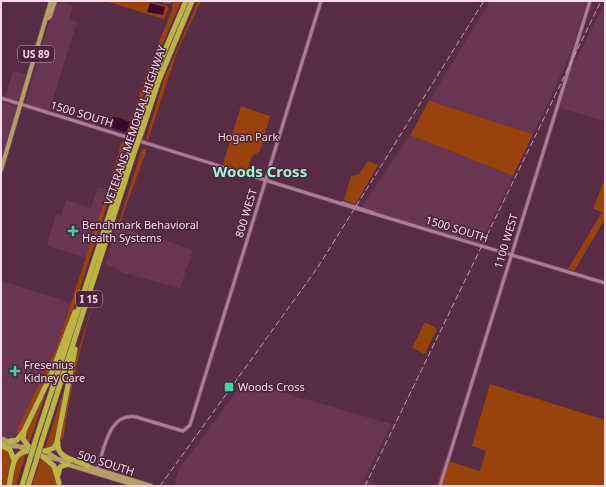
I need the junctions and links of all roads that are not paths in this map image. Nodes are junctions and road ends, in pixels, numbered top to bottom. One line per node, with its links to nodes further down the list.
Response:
1 (51, 1): 9 (main road, US 89)
2 (55, 1): 9 (main road, US 89)
3 (164, 1): 4 (street)
4 (169, 1)
5 (186, 1): 12 (highway, VETERANS MEMORIAL HIGHWAY / I 15)
6 (192, 1): 12 (highway, VETERANS MEMORIAL HIGHWAY / I 15)
7 (321, 1): 15 (street, 800 WEST)
8 (590, 1): 16 (street, 1100 WEST)
9 (48, 18): 11 (main road, US 89)
10 (1, 98): 11 (street, 1500 SOUTH)
11 (21, 104): 14 (main road, US 89); 15 (street, 1500 SOUTH)
12 (139, 130): 13 (highway, VETERANS MEMORIAL HIGHWAY / I 15, bridge)
13 (132, 152): 18 (highway, VETERANS MEMORIAL HIGHWAY / I 15); 19 (highway, VETERANS MEMORIAL HIGHWAY / I 15)
14 (1, 170)
15 (266, 180): 16 (street, 1500 SOUTH); 34 (street, 800 WEST)
16 (511, 254): 17 (street, 1500 SOUTH); 41 (street, 1100 WEST)
17 (605, 283)
18 (85, 292): 21 (highway); 24 (highway, VETERANS MEMORIAL HIGHWAY / I 15)
19 (85, 309): 20 (highway); 24 (highway, VETERANS MEMORIAL HIGHWAY / I 15)
20 (59, 430): 28 (highway); 33 (highway)
21 (24, 432): 23 (highway); 27 (highway)
22 (1, 438): 23 (main road, 500 SOUTH)
23 (10, 441): 26 (main road, 500 SOUTH)
24 (38, 443): 30 (highway, VETERANS MEMORIAL HIGHWAY / I 15, bridge)
25 (1, 444): 26 (main road, 500 SOUTH); 31 (highway)
26 (19, 447): 27 (main road, 500 SOUTH)
27 (28, 449): 28 (main road, 500 SOUTH); 31 (highway)
28 (43, 454): 29 (main road, 500 SOUTH); 35 (highway)
29 (56, 458): 32 (main road, 500 SOUTH); 33 (main road, 500 SOUTH)
30 (33, 460): 37 (highway, VETERANS MEMORIAL HIGHWAY / I 15); 38 (highway, VETERANS MEMORIAL HIGHWAY / I 15)
31 (14, 463): 36 (highway)
32 (68, 464): 34 (main road, 500 SOUTH); 35 (highway)
33 (88, 466): 34 (main road, 500 SOUTH)
34 (97, 471): 39 (main road, 500 SOUTH); 40 (main road, 500 SOUTH)
35 (59, 484)
36 (9, 486)
37 (22, 486)
38 (28, 486)
39 (138, 486)
40 (151, 486)
41 (440, 486)

